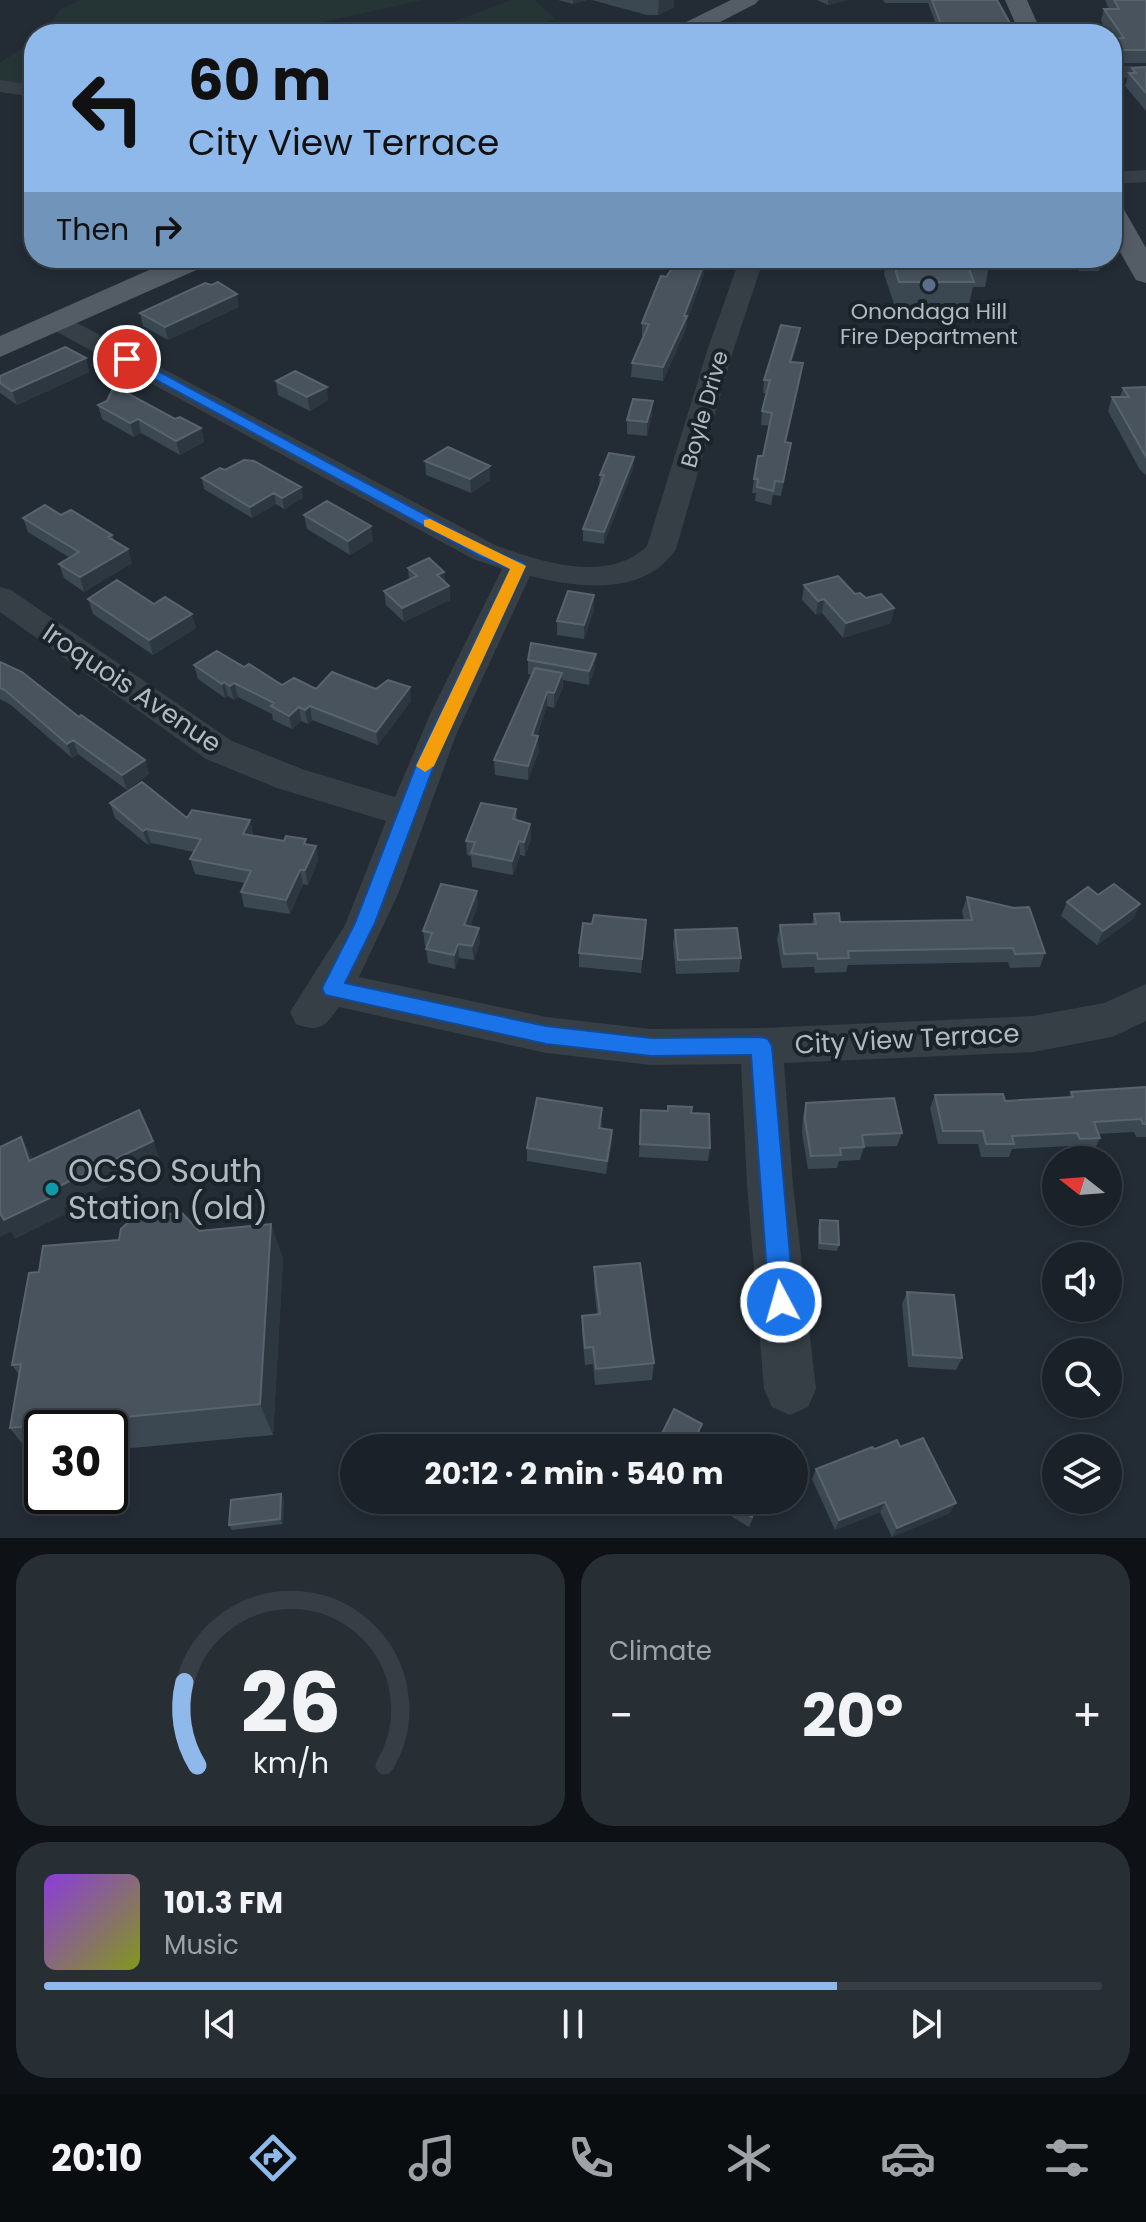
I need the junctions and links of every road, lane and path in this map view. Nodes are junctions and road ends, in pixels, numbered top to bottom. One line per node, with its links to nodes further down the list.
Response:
1 (748, 0): 3 (main road)
2 (1016, 0): 4 (main road)
3 (700, 24)
4 (1027, 24)
5 (1122, 72): 6 (street)
6 (1146, 72)
7 (0, 86): 8 (street)
8 (24, 90)
9 (1146, 176): 10 (street)
10 (1122, 177)
11 (1122, 230): 14 (main road)
12 (178, 268): 15 (main road)
13 (749, 268): 17 (street, Boyle Drive)
14 (1146, 274)
15 (57, 322): 16 (main road); 17 (street)
16 (0, 348)
17 (519, 566): 19 (street)
18 (0, 597): 19 (street, Iroquois Avenue)
19 (407, 814): 21 (street, City View Terrace)
20 (1146, 1001): 21 (street, City View Terrace)
21 (761, 1046): 22 (street)
22 (790, 1389)

